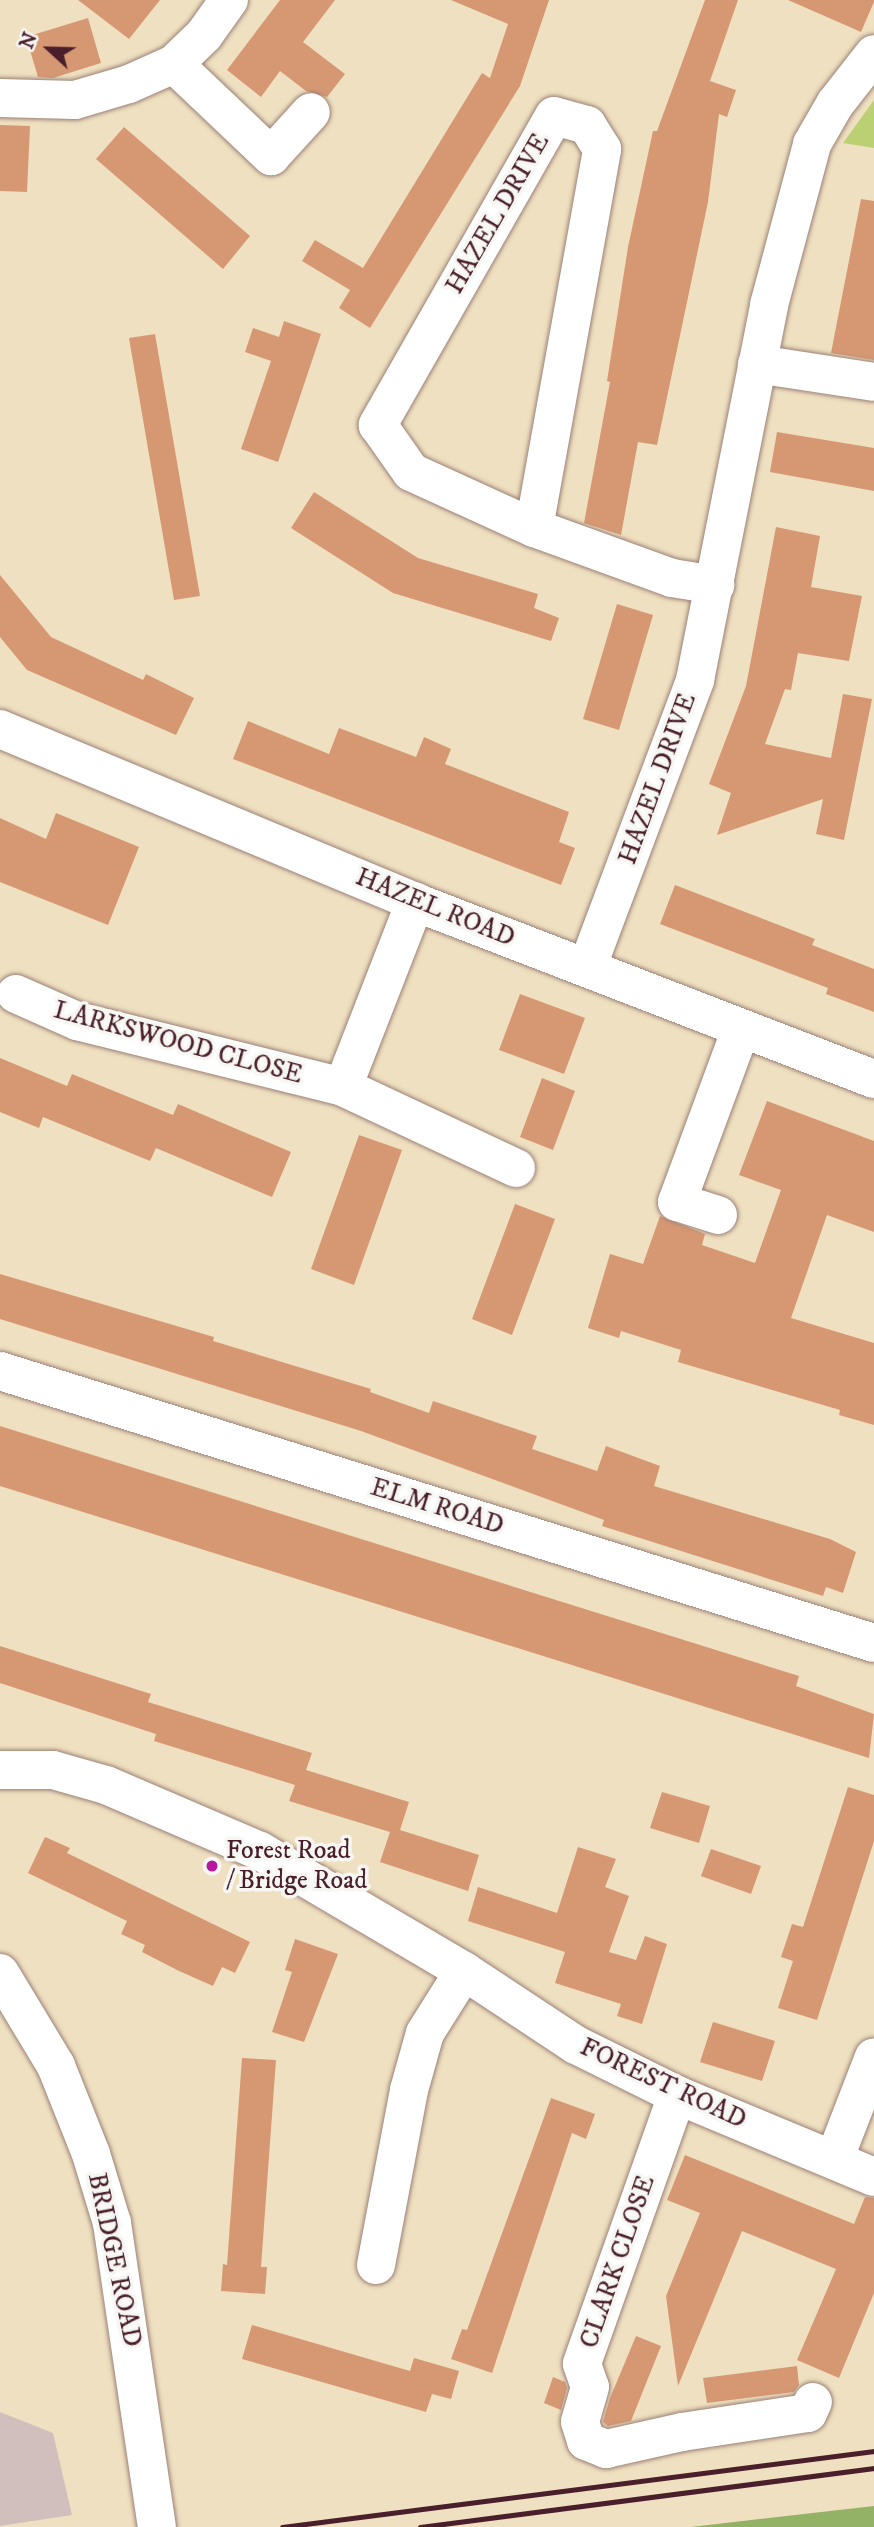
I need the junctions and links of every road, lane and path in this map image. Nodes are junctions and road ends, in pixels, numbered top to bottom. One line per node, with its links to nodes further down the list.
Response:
1 (229, 0): 2 (street)
2 (174, 64): 4 (street); 5 (street)
3 (866, 72): 6 (street, HAZEL DRIVE)
4 (0, 98)
5 (310, 112)
6 (757, 364): 7 (street); 9 (street, HAZEL DRIVE)
7 (874, 383)
8 (534, 528): 8 (street, HAZEL DRIVE); 9 (street, HAZEL DRIVE)
9 (715, 585): 12 (street, HAZEL DRIVE)
10 (0, 729): 11 (street, HAZEL ROAD)
11 (415, 902): 12 (street, HAZEL ROAD); 16 (street)
12 (587, 968): 14 (street, HAZEL ROAD)
13 (16, 994): 16 (street, LARKSWOOD CLOSE)
14 (741, 1029): 15 (street, HAZEL ROAD); 18 (street)
15 (874, 1079)
16 (343, 1087): 17 (street, LARKSWOOD CLOSE)
17 (516, 1168)
18 (718, 1214)
19 (0, 1371): 20 (street, ELM ROAD)
20 (874, 1643)
21 (0, 1770): 22 (street, FOREST ROAD)
22 (464, 1971): 25 (street, FOREST ROAD); 28 (street)
23 (0, 1973): 30 (street, BRIDGE ROAD)
24 (874, 2057): 26 (street)
25 (677, 2095): 26 (street, FOREST ROAD); 29 (street, CLARK CLOSE)
26 (834, 2160): 27 (street, FOREST ROAD)
27 (874, 2177)
28 (376, 2265)
29 (813, 2402)
30 (157, 2527)

